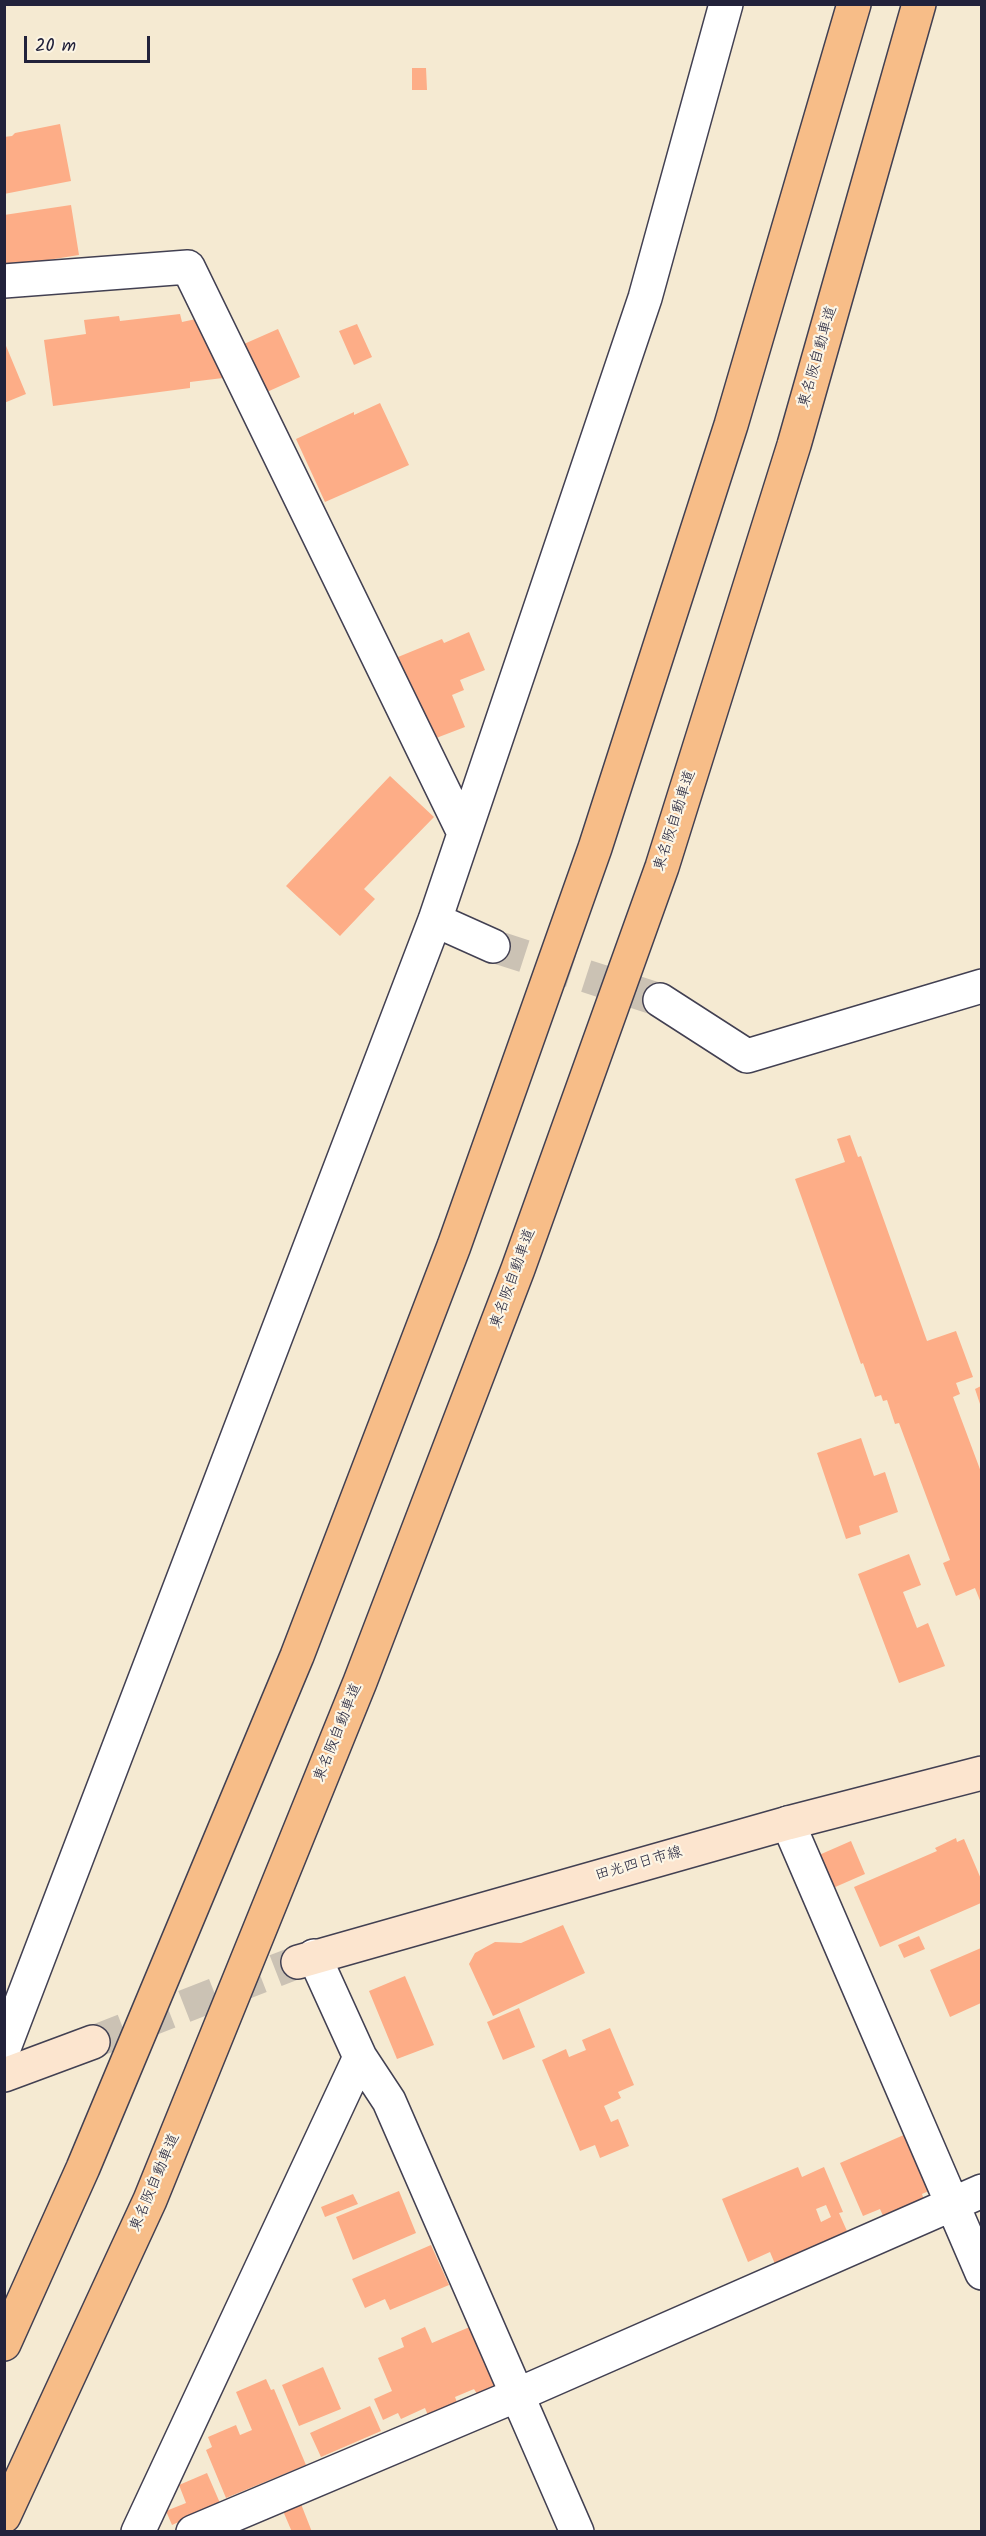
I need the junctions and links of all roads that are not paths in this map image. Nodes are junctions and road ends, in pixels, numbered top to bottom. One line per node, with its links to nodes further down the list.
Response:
1 (726, 4): 5 (street)
2 (854, 4): 20 (highway)
3 (919, 4): 22 (highway, 東名阪自動車道)
4 (4, 281): 5 (street)
5 (464, 833): 6 (street)
6 (435, 920): 7 (street); 14 (street)
7 (493, 946)
8 (981, 986): 9 (street)
9 (660, 1000)
10 (981, 1773): 11 (main road, 田光四日市線)
11 (788, 1823): 12 (main road, 田光四日市線); 18 (street)
12 (306, 1959): 15 (street)
13 (93, 2042): 16 (main road)
14 (4, 2048)
15 (360, 2057): 21 (street); 23 (street)
16 (4, 2075)
17 (981, 2191): 18 (street)
18 (951, 2204): 19 (street); 21 (street)
19 (981, 2273)
20 (4, 2344)
21 (517, 2395): 24 (street); 25 (street)
22 (4, 2516)
23 (138, 2532)
24 (193, 2532)
25 (577, 2532)

